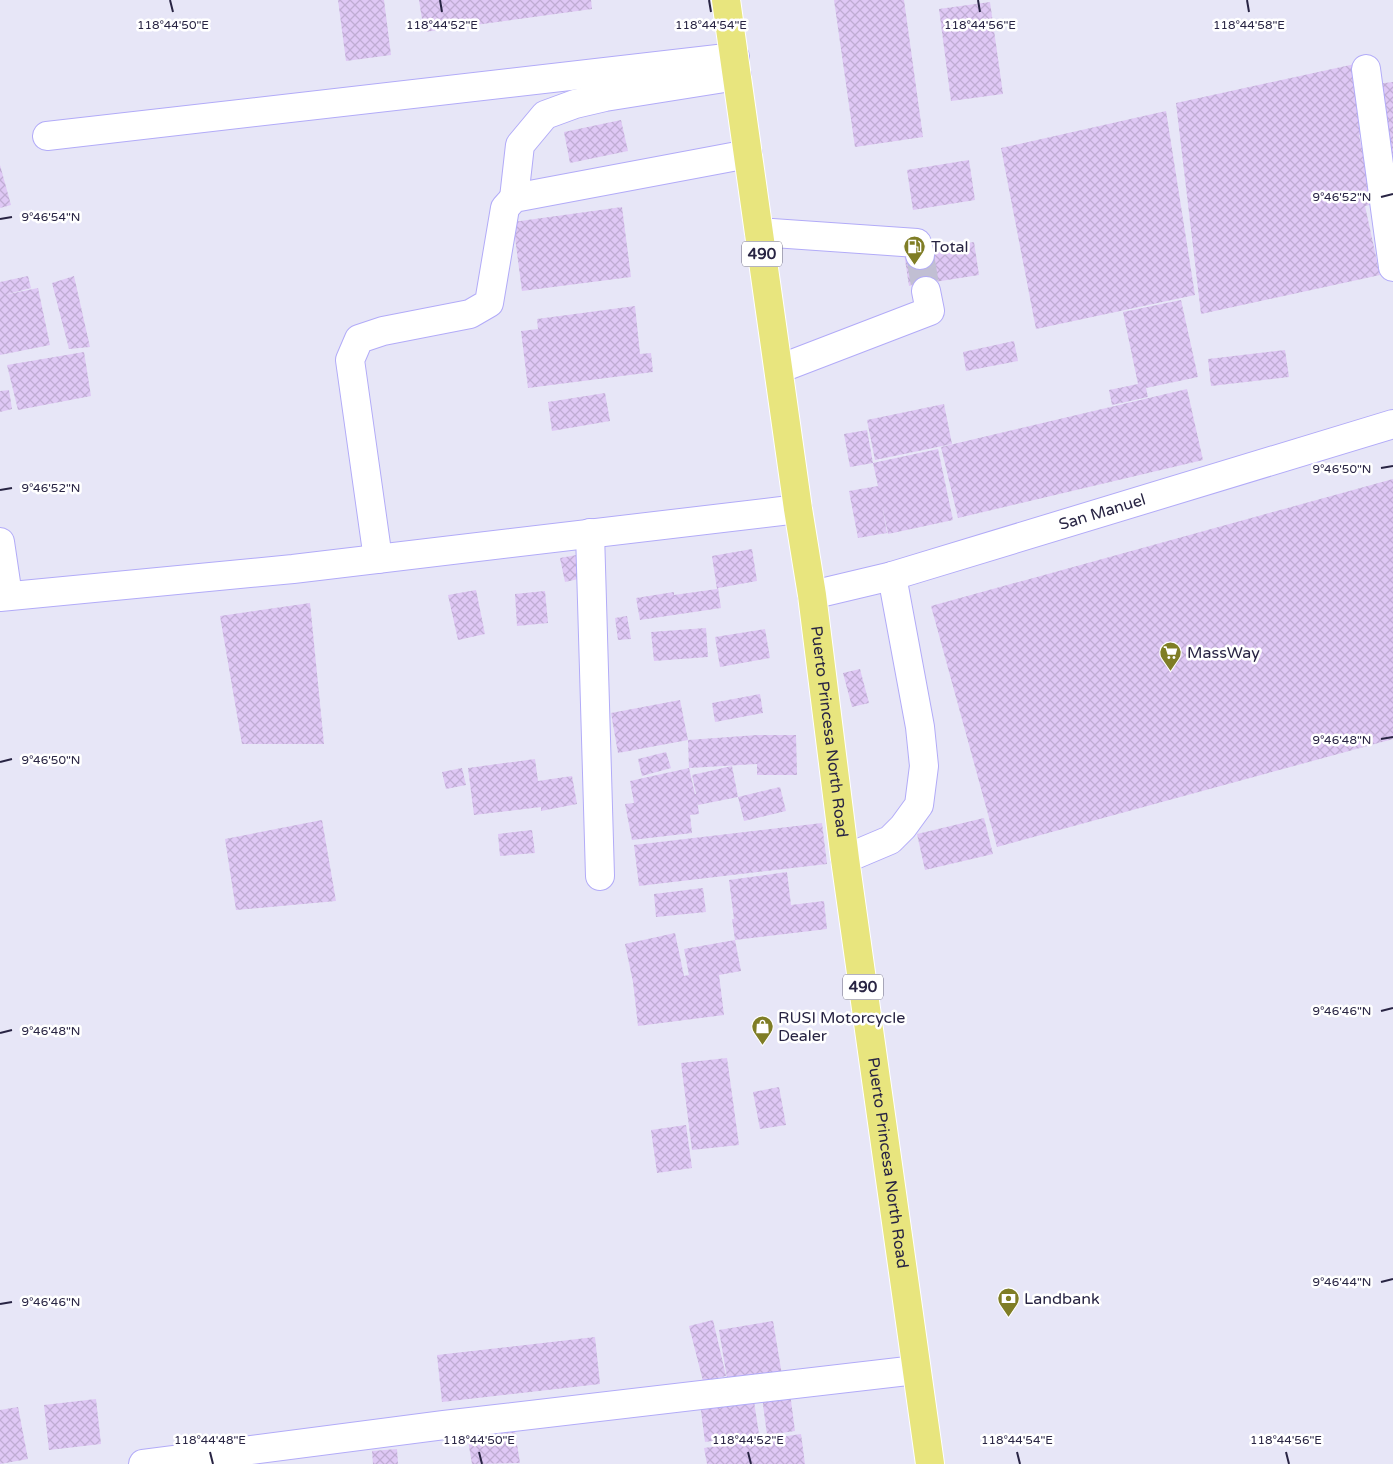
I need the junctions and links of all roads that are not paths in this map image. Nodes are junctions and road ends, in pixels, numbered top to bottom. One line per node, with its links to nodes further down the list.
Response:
1 (726, 0): 2 (main road, Puerto Princesa North Road / 490)
2 (736, 66): 4 (street); 5 (main road, Puerto Princesa North Road / 490); 6 (street)
3 (1366, 69): 9 (street)
4 (47, 136)
5 (748, 154): 6 (street); 7 (main road, Puerto Princesa North Road / 490)
6 (514, 198): 16 (street)
7 (759, 232): 8 (street); 11 (main road, Puerto Princesa North Road / 490)
8 (920, 256)
9 (1393, 268)
10 (926, 291): 11 (street)
11 (779, 369): 13 (main road, Puerto Princesa North Road / 490)
12 (1393, 424): 17 (street, San Manuel)
13 (798, 509): 14 (street); 18 (main road, Puerto Princesa North Road / 490)
14 (590, 533): 16 (street); 21 (street)
15 (0, 542): 19 (street)
16 (378, 559): 19 (street)
17 (892, 576): 18 (street, San Manuel); 20 (street)
18 (812, 595): 20 (main road, Puerto Princesa North Road / 490)
19 (4, 596)
20 (845, 859): 22 (main road, Puerto Princesa North Road / 490)
21 (600, 876)
22 (916, 1370): 23 (street); 24 (main road, Puerto Princesa North Road / 490)
23 (143, 1464)
24 (930, 1464)

